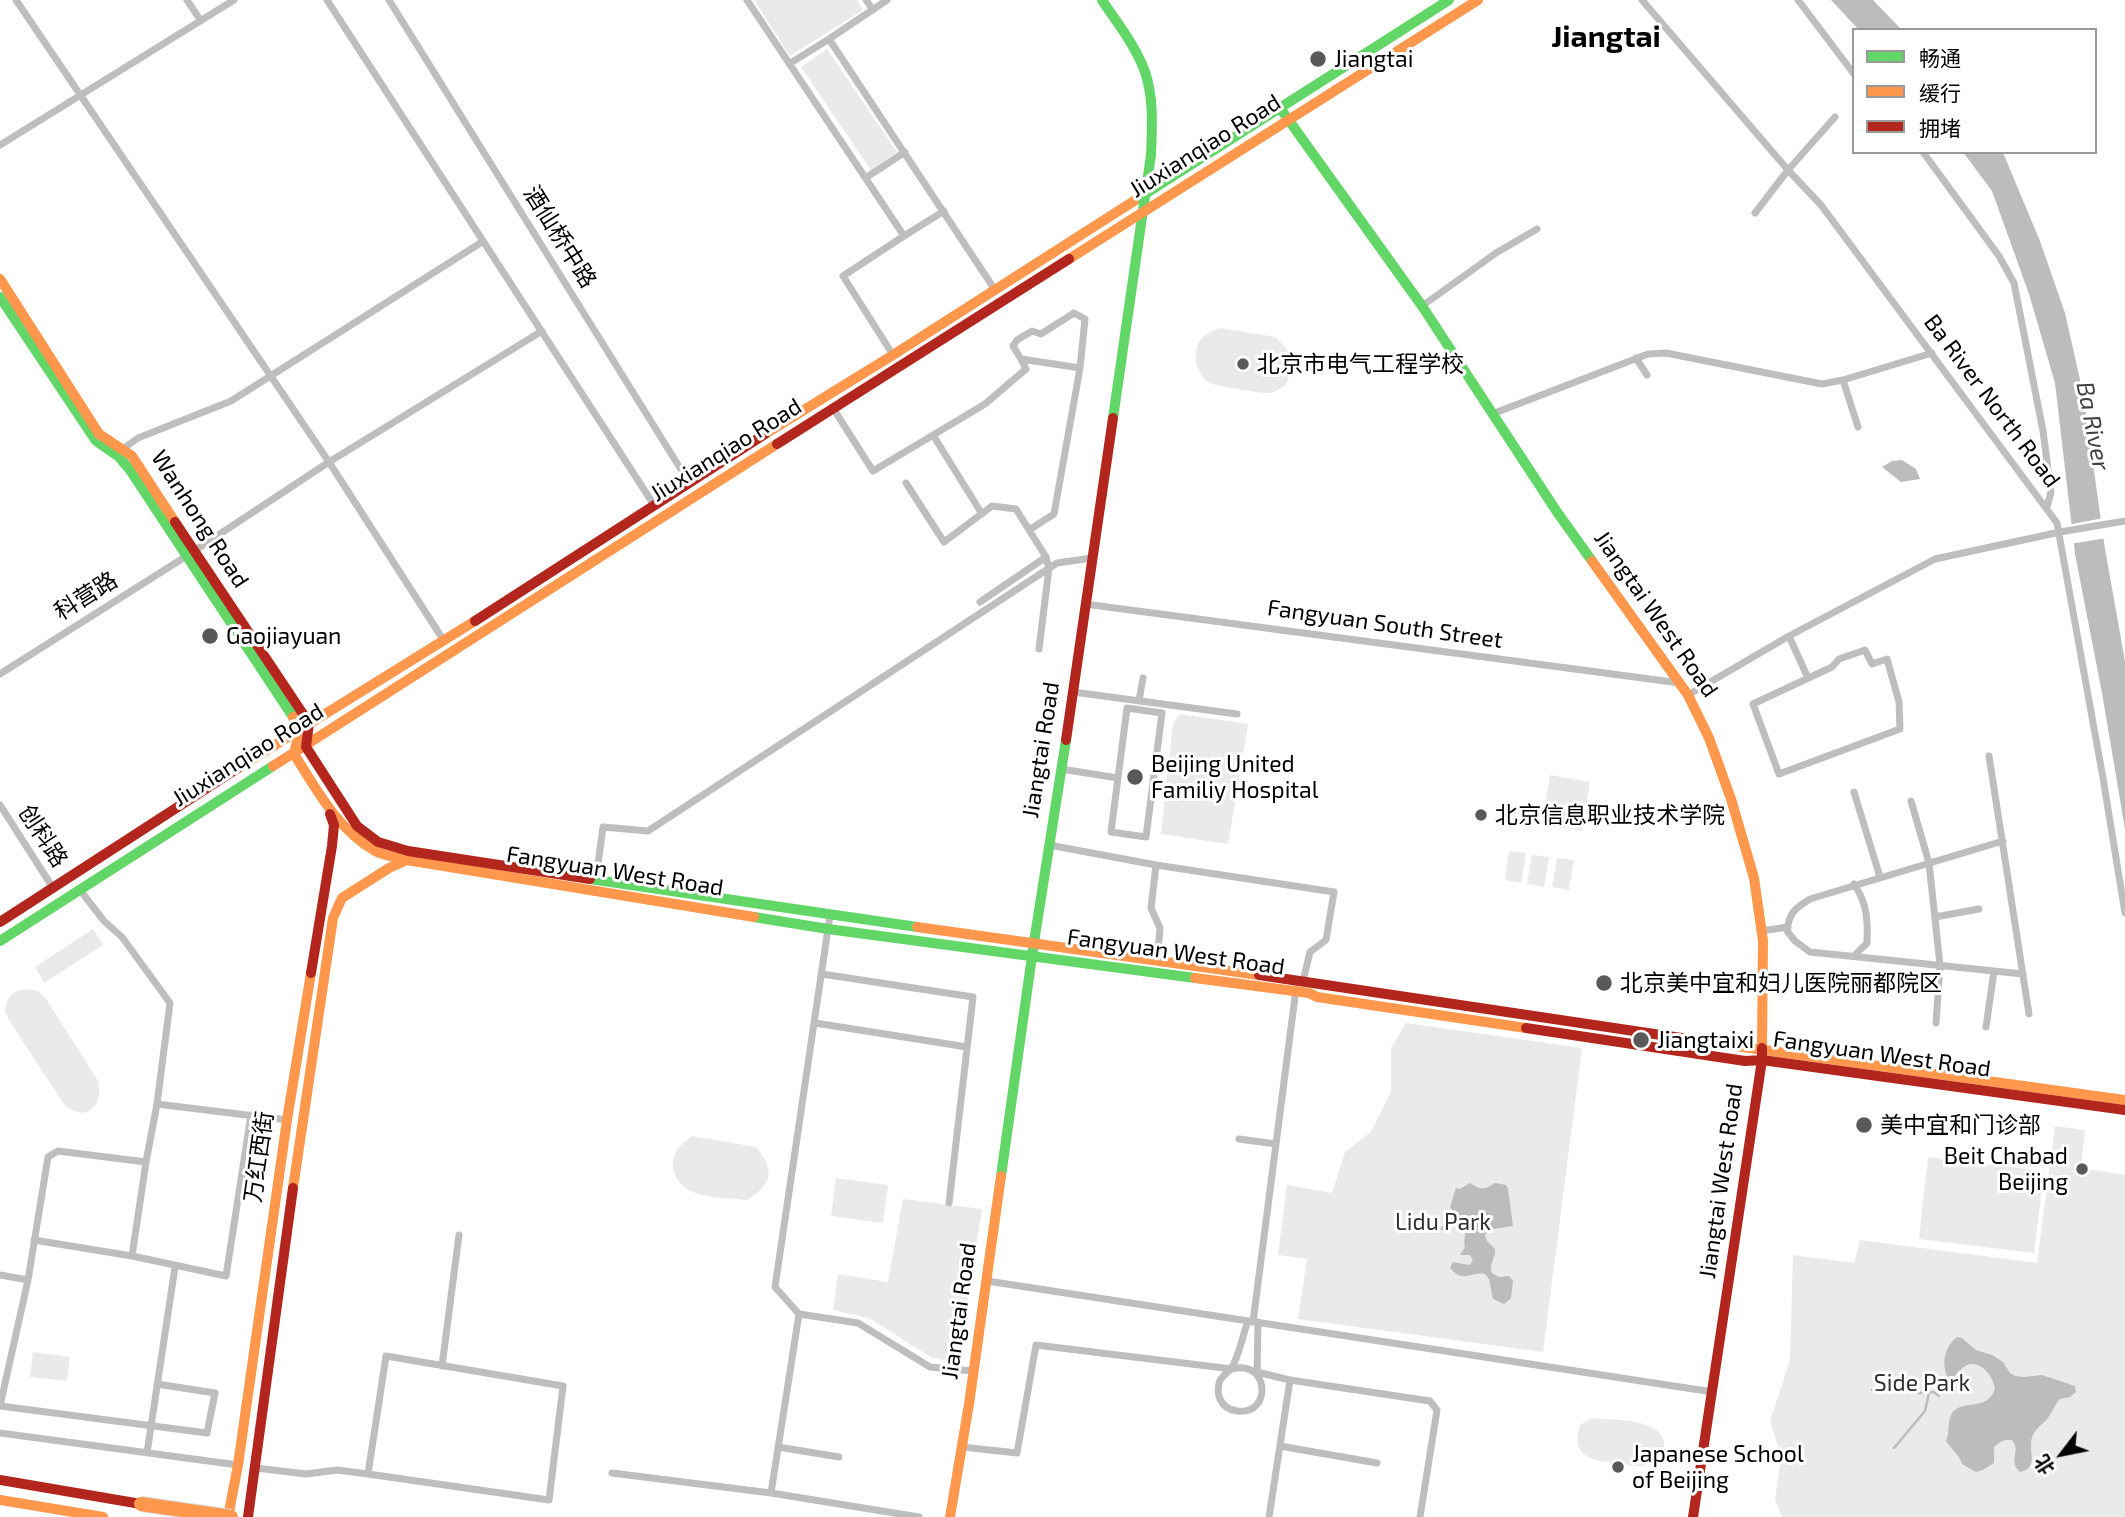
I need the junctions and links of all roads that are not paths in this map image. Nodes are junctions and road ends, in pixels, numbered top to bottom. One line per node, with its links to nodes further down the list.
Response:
1 (16, 0): 19 (street)
2 (187, 0): 15 (street)
3 (234, 0): 15 (street)
4 (327, 0): 33 (street)
5 (389, 0): 54 (street, 酒仙桥中路)
6 (747, 0): 17 (street)
7 (866, 0): 14 (street)
8 (887, 0): 14 (street)
9 (1102, 0): 27 (main road, Jiangtai Road)
10 (1449, 0): 20 (main road, Jiuxianqiao Road)
11 (1478, 0): 20 (main road, Jiuxianqiao Road)
12 (1642, 0): 25 (street, Ba River North Road)
13 (1798, 0): 18 (street)
14 (873, 10): 16 (street)
15 (201, 21): 19 (street)
16 (829, 39): 17 (street); 23 (street)
17 (789, 64): 26 (street)
18 (1852, 71)
19 (80, 96): 22 (street); 45 (street)
20 (1284, 114): 27 (main road, Jiuxianqiao Road); 29 (main road, Jiuxianqiao Road); 37 (main road, Jiangtai West Road)
21 (1835, 117): 25 (street)
22 (0, 145)
23 (905, 152): 26 (street); 28 (street)
24 (1924, 154): 56 (street)
25 (1788, 170): 30 (street); 39 (street, Ba River North Road)
26 (867, 177): 32 (street)
27 (1147, 193): 29 (main road, Jiangtai Road); 35 (main road, Jiuxianqiao Road)
28 (944, 211): 32 (street); 35 (street)
29 (1142, 213): 47 (main road, Jiuxianqiao Road); 63 (main road, Jiangtai Road)
30 (1755, 213)
31 (1537, 229): 37 (street)
32 (904, 236): 40 (street)
33 (482, 242): 38 (street); 45 (street)
34 (0, 279): 51 (main road, Wanhong Road)
35 (995, 290): 40 (main road, Jiuxianqiao Road)
36 (0, 297): 61 (main road, Wanhong Road)
37 (1422, 306): 48 (main road, Jiangtai West Road)
38 (542, 331): 52 (street, 科营路); 55 (street)
39 (1932, 352): 46 (street); 56 (street, Ba River North Road)
40 (893, 355): 54 (main road, Jiuxianqiao Road)
41 (1636, 358): 44 (street); 46 (street); 48 (street)
42 (1021, 359): 43 (street); 43 (street); 50 (street)
43 (1080, 368): 59 (street)
44 (1647, 375)
45 (272, 376): 51 (street); 52 (street)
46 (1843, 380): 49 (street)
47 (834, 408): 50 (street); 54 (main road, Jiuxianqiao Road)
48 (1492, 414): 73 (main road, Jiangtai West Road)
49 (1858, 427)
50 (933, 435): 57 (street)
51 (124, 448): 61 (main road, Wanhong Road)
52 (329, 462): 61 (street, 科营路); 68 (street)
53 (906, 483): 57 (street)
54 (693, 488): 55 (main road, Jiuxianqiao Road); 78 (main road, Jiuxianqiao Road)
55 (654, 505): 68 (main road, Jiuxianqiao Road)
56 (2047, 507): 60 (street, Ba River North Road)
57 (982, 514): 59 (street)
58 (2122, 522): 60 (street)
59 (1029, 530): 62 (street)
60 (2064, 532): 67 (street); 97 (street, Ba River North Road)
61 (189, 554): 70 (street, 科营路); 77 (main road, Wanhong Road)
62 (1046, 557): 64 (street); 65 (street)
63 (1091, 558): 64 (street); 66 (main road, Jiangtai Road)
64 (1049, 568): 69 (street); 92 (street)
65 (980, 601)
66 (1085, 604): 73 (street, Fangyuan South Street); 74 (main road, Jiangtai Road)
67 (1789, 636): 72 (street); 73 (street)
68 (444, 640): 77 (main road, Jiuxianqiao Road)
69 (1039, 649)
70 (0, 674)
71 (1143, 678): 75 (street)
72 (1808, 678): 72 (street)
73 (1684, 689): 102 (main road, Jiangtai West Road)
74 (1073, 692): 75 (street); 80 (main road, Jiangtai Road)
75 (1139, 701): 76 (street)
76 (1237, 714)
77 (304, 725): 78 (main road); 94 (main road, Jiuxianqiao Road)
78 (300, 750): 85 (main road, Fangyuan West Road); 92 (main road, Fangyuan West Road); 95 (main road, Jiuxianqiao Road)
79 (1989, 756): 86 (street)
80 (1061, 769): 81 (street); 87 (main road, Jiangtai Road)
81 (1118, 778): 81 (street)
82 (1854, 792): 91 (street)
83 (1911, 801): 89 (street)
84 (0, 805): 94 (street, 创科路)
85 (326, 805): 88 (main road, Fangyuan West Road); 122 (main road, 万红西街)
86 (2003, 841): 89 (street); 110 (street)
87 (1049, 845): 90 (street); 104 (main road, Jiangtai Road)
88 (407, 860): 100 (main road, Fangyuan West Road); 152 (main road, 万红西街)
89 (1929, 863): 91 (street); 98 (street)
90 (1156, 865): 106 (street); 111 (street)
91 (1880, 877): 93 (street)
92 (596, 879): 100 (main road, Fangyuan West Road)
93 (1854, 884): 101 (street); 105 (street)
94 (53, 888): 99 (main road, Jiuxianqiao Road)
95 (80, 890): 103 (main road, Jiuxianqiao Road); 119 (street)
96 (1979, 909): 98 (street)
97 (2125, 913)
98 (1935, 917): 107 (street)
99 (0, 922)
100 (829, 922): 104 (main road, Fangyuan West Road); 109 (street)
101 (1788, 927): 102 (street); 105 (street)
102 (1761, 931): 117 (main road, Jiangtai West Road)
103 (0, 942)
104 (1033, 949): 106 (main road, Fangyuan West Road); 111 (main road, Fangyuan West Road); 133 (main road, Jiangtai Road)
105 (1855, 955): 107 (street)
106 (1157, 960): 111 (main road, Fangyuan West Road)
107 (1940, 965): 108 (street); 114 (street)
108 (1994, 971): 110 (street); 115 (street)
109 (822, 974): 113 (street); 116 (street)
110 (2023, 974): 112 (street)
111 (1298, 984): 117 (main road, Fangyuan West Road); 124 (street)
112 (2029, 1014)
113 (815, 1023): 116 (street); 134 (street)
114 (1936, 1023)
115 (1986, 1027)
116 (967, 1047): 126 (street)
117 (1762, 1055): 118 (main road, Fangyuan West Road); 120 (main road, Fangyuan West Road); 142 (main road, Jiangtai West Road)
118 (2125, 1100)
119 (157, 1104): 121 (street); 125 (street)
120 (2125, 1110)
121 (251, 1115): 122 (street); 130 (street)
122 (287, 1120): 151 (main road, 万红西街)
123 (1239, 1139): 124 (street)
124 (1276, 1144): 135 (street)
125 (146, 1162): 128 (street); 129 (street)
126 (949, 1203)
127 (459, 1235): 136 (street)
128 (34, 1240): 129 (street); 132 (street)
129 (132, 1256): 130 (street)
130 (175, 1267): 141 (street)
131 (0, 1275): 132 (street)
132 (28, 1280): 143 (street)
133 (987, 1281): 135 (street); 138 (main road, Jiangtai Road)
134 (799, 1314): 138 (street); 146 (street)
135 (1253, 1322): 137 (street); 139 (street); 142 (street)
136 (442, 1366): 153 (street); 153 (street)
137 (1232, 1369): 139 (street); 139 (street); 147 (street)
138 (973, 1371): 147 (main road, Jiangtai Road)
139 (1257, 1373): 140 (street)
140 (1290, 1380): 145 (street); 164 (street)
141 (157, 1384): 143 (street); 143 (street)
142 (1713, 1392): 165 (main road, Jiangtai West Road)
143 (150, 1425): 148 (street)
144 (0, 1433): 148 (street)
145 (1280, 1446): 150 (street); 163 (street)
146 (778, 1447): 149 (street); 156 (street)
147 (962, 1447): 162 (main road, Jiangtai Road)
148 (147, 1453): 151 (street)
149 (839, 1458)
150 (1377, 1462)
151 (239, 1465): 159 (main road, 万红西街)
152 (256, 1468): 153 (street); 160 (main road, 万红西街)
153 (368, 1474)
154 (612, 1474): 156 (street)
155 (0, 1480): 159 (main road, bridge)
156 (771, 1493): 161 (street)
157 (0, 1500): 158 (main road)
158 (103, 1517)
159 (230, 1517)
160 (248, 1517)
161 (919, 1517)
162 (950, 1517)
163 (1269, 1517)
164 (1420, 1517)
165 (1693, 1517)

